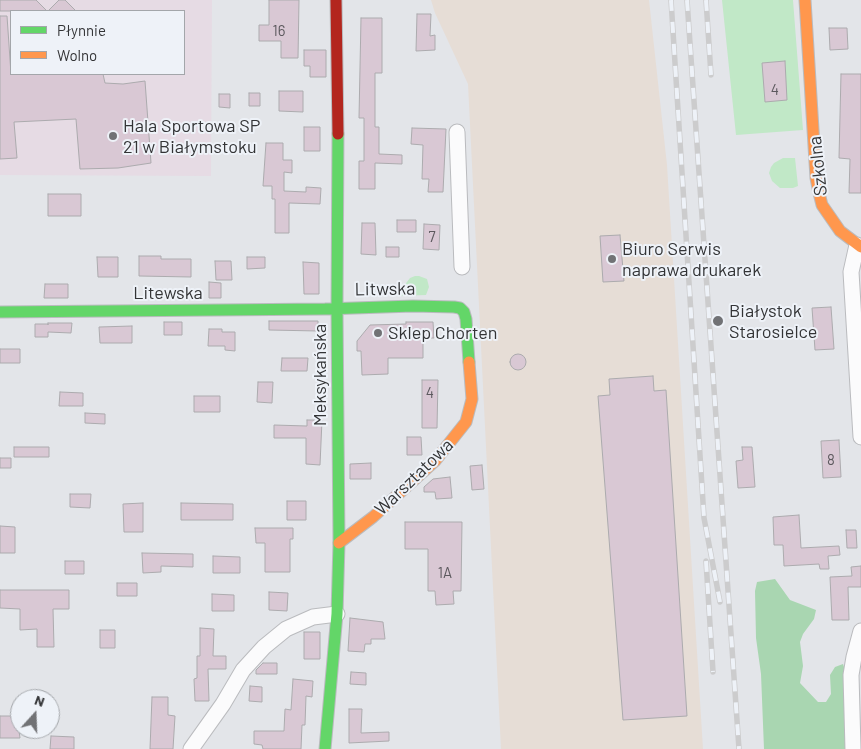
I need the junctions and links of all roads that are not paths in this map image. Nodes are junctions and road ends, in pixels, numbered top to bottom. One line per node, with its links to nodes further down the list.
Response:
1 (336, 0): 7 (street, Meksykańska)
2 (805, 0): 4 (street, Szkolna)
3 (457, 132): 5 (street)
4 (859, 246): 9 (street, Szkolna)
5 (462, 267)
6 (434, 306): 7 (street, Litwska); 10 (street, Warsztatowa)
7 (337, 308): 8 (street, Litewska); 10 (street, Meksykańska)
8 (0, 312)
9 (861, 437)
10 (339, 543): 11 (street, Meksykańska)
11 (337, 614): 13 (street); 14 (street, Meksykańska)
12 (861, 631): 15 (street)
13 (191, 749)
14 (325, 749)
15 (853, 749)

